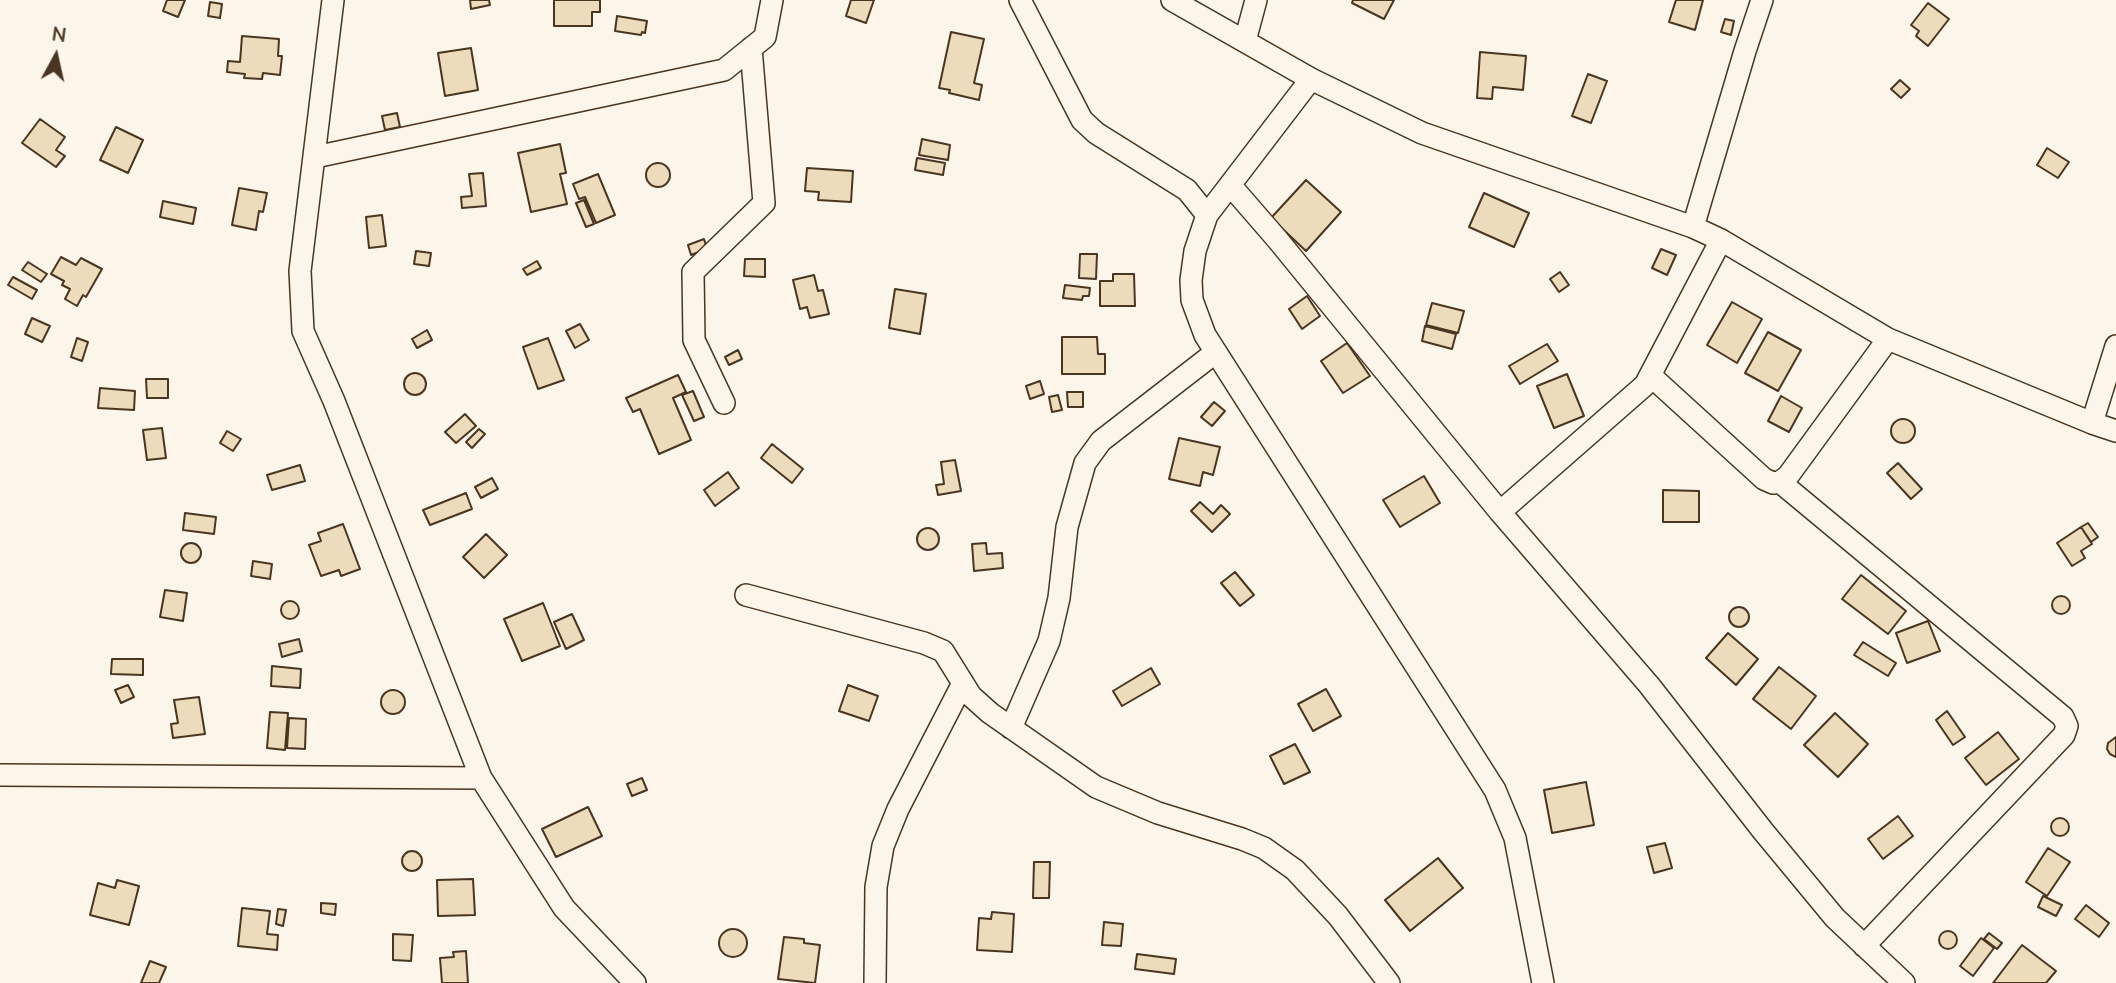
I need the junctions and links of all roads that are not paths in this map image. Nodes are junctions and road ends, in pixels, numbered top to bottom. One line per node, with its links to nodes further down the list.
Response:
1 (332, 0): 10 (street)
2 (772, 0): 8 (street)
3 (1020, 0): 12 (street)
4 (1172, 0): 7 (street)
5 (1256, 0): 7 (street)
6 (1762, 0): 13 (street)
7 (1245, 41): 9 (street)
8 (751, 48): 10 (street); 19 (street)
9 (1311, 79): 11 (street); 13 (street)
10 (314, 157): 28 (street)
11 (1231, 186): 12 (street); 23 (street)
12 (1207, 215): 17 (street)
13 (1693, 227): 14 (street)
14 (1721, 240): 15 (street); 18 (street)
15 (1888, 339): 20 (street); 22 (street)
16 (2116, 346): 20 (street)
17 (1216, 352): 26 (street); 33 (street)
18 (1651, 376): 22 (street); 23 (street)
19 (724, 403)
20 (2092, 423): 21 (street)
21 (2116, 431)
22 (1780, 482): 29 (street)
23 (1500, 512): 29 (street)
24 (746, 595): 25 (street)
25 (963, 683): 26 (street); 31 (street)
26 (1011, 728): 32 (street)
27 (0, 775): 28 (street)
28 (481, 778): 30 (street)
29 (1864, 946): 34 (street)
30 (635, 983)
31 (874, 983)
32 (1389, 983)
33 (1543, 983)
34 (1904, 983)

